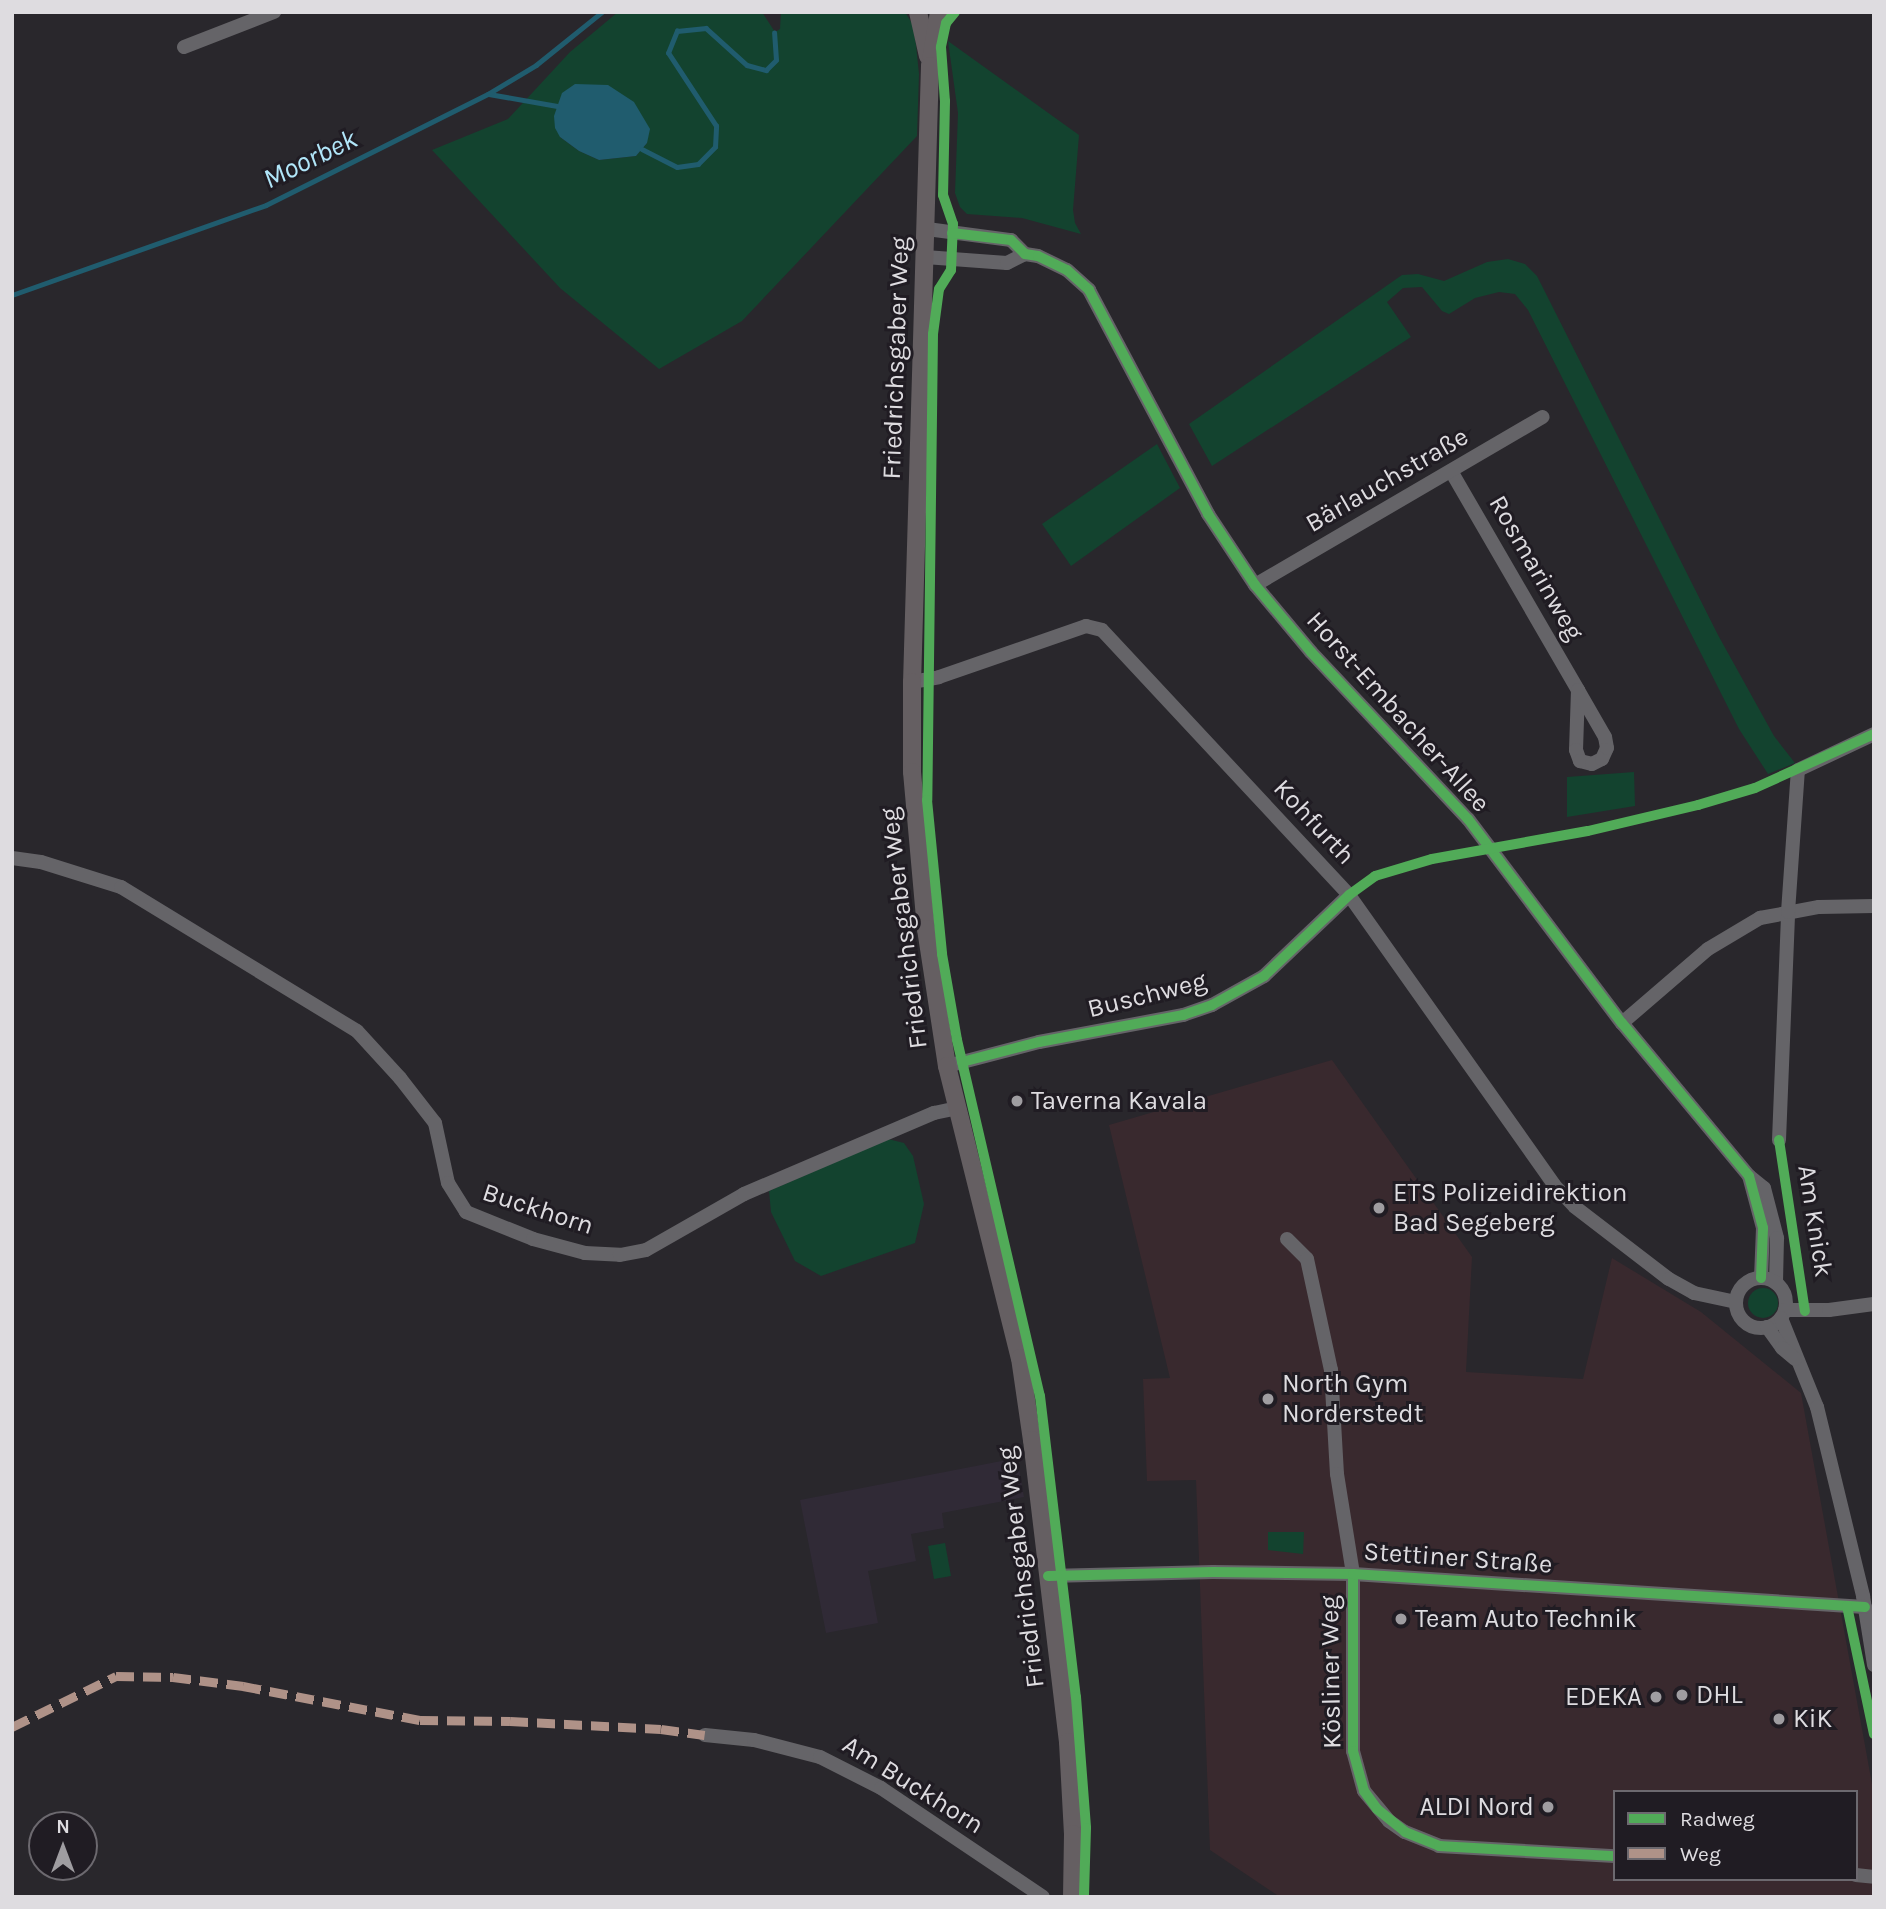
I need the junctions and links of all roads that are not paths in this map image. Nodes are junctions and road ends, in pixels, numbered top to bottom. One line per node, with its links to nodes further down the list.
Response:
1 (274, 12): 4 (street)
2 (918, 12): 5 (main road, Friedrichsgaber Weg)
3 (939, 12): 5 (main road, Friedrichsgaber Weg)
4 (184, 47)
5 (930, 66): 6 (main road, Friedrichsgaber Weg)
6 (927, 229): 7 (street, Horst-Embacher-Allee); 8 (main road, Friedrichsgaber Weg)
7 (1025, 254): 8 (street); 11 (street, Horst-Embacher-Allee)
8 (925, 257): 12 (main road, Friedrichsgaber Weg)
9 (1543, 417): 10 (street, Bärlauchstraße)
10 (1451, 471): 11 (street, Bärlauchstraße); 13 (street, Rosmarinweg)
11 (1255, 585): 19 (street, Horst-Embacher-Allee)
12 (912, 682): 16 (street, Kohfurth); 20 (main road, Friedrichsgaber Weg)
13 (1578, 690)
14 (1874, 734): 18 (street, Am Knick)
15 (12, 858): 21 (street, Buckhorn)
16 (1349, 895): 20 (street, Buschweg); 25 (street, Kohfurth)
17 (1874, 906): 18 (street)
18 (1788, 912): 19 (street); 22 (street, Am Knick)
19 (1622, 1023): 24 (street, Horst-Embacher-Allee)
20 (947, 1066): 21 (main road, Friedrichsgaber Weg)
21 (958, 1108): 31 (main road, Friedrichsgaber Weg)
22 (1779, 1140)
23 (1287, 1239): 30 (street, Kösliner Weg)
24 (1768, 1280): 25 (street); 27 (street)
25 (1736, 1302): 28 (street)
26 (1874, 1304): 27 (street, Am Knick)
27 (1783, 1314): 28 (street); 29 (street)
28 (1767, 1327): 29 (street)
29 (1795, 1359): 32 (street)
30 (1353, 1574): 31 (street, Stettiner Straße); 32 (street, Stettiner Straße); 35 (street, Kösliner Weg)
31 (1048, 1576): 37 (main road, Friedrichsgaber Weg)
32 (1865, 1607): 33 (street)
33 (1874, 1665)
34 (705, 1735): 36 (street, Am Buckhorn)
35 (1613, 1856)
36 (1043, 1897)
37 (1072, 1897)

